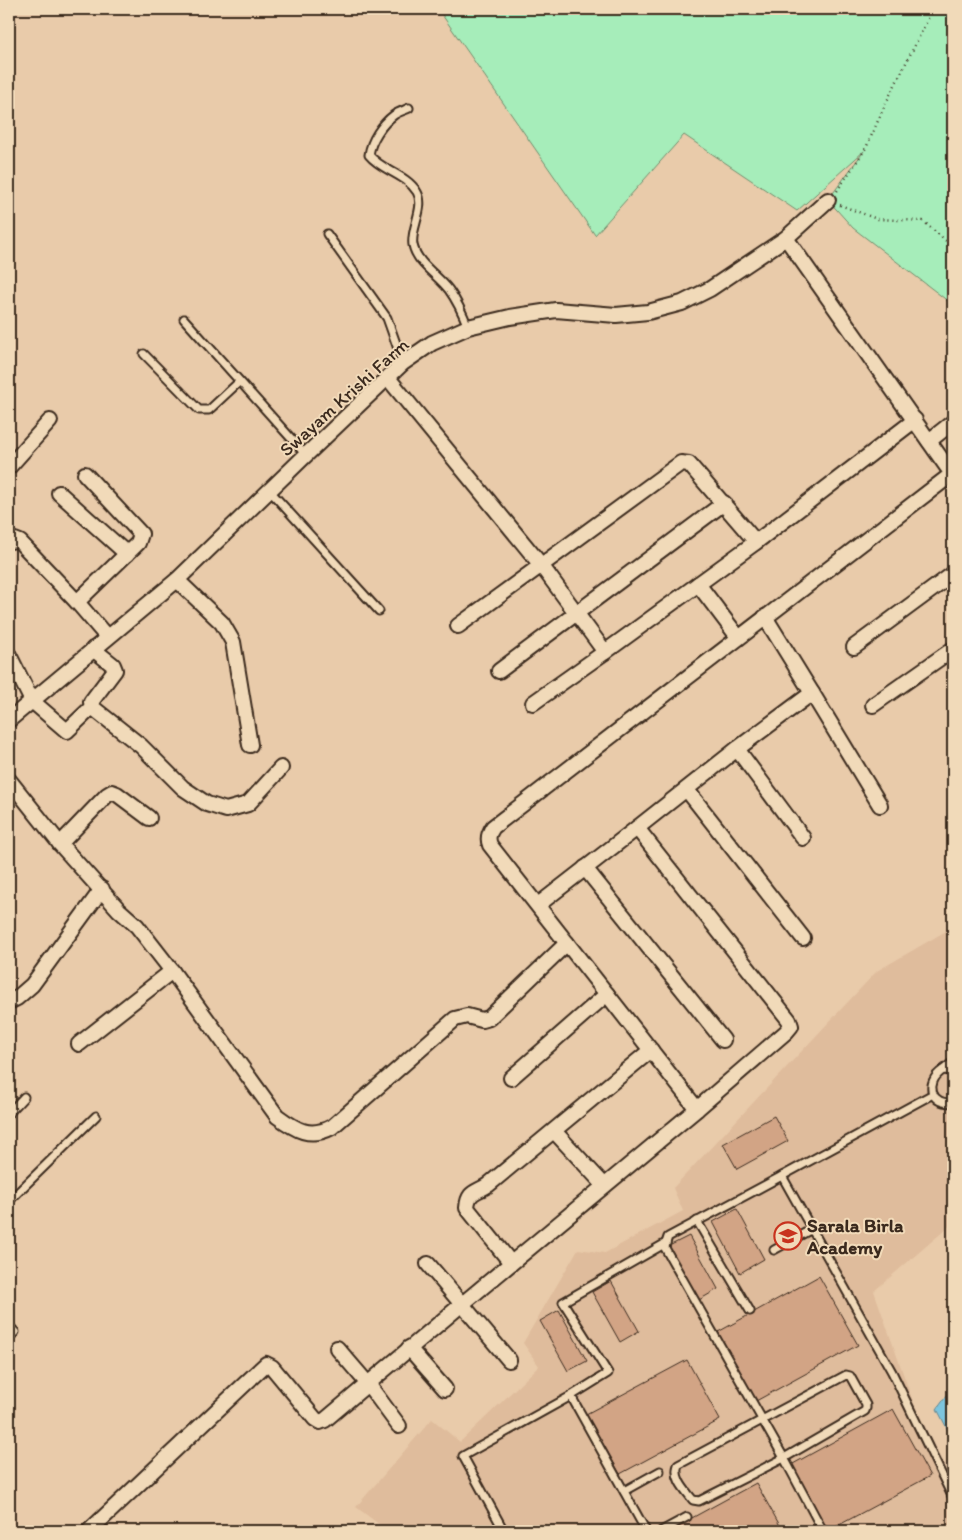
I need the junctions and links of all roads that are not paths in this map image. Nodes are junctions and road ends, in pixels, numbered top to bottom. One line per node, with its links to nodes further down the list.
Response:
1 (409, 108): 6 (lane)
2 (828, 200): 4 (street, Swayam Krishi Farm)
3 (326, 234): 8 (lane)
4 (786, 238): 6 (street, Swayam Krishi Farm); 11 (street)
5 (184, 320): 10 (lane)
6 (468, 327): 8 (street, Swayam Krishi Farm)
7 (144, 354): 10 (lane)
8 (404, 363): 9 (street, Swayam Krishi Farm)
9 (388, 378): 15 (street, Swayam Krishi Farm); 25 (street)
10 (239, 382): 15 (lane)
11 (915, 420): 14 (street); 23 (street)
12 (50, 421): 16 (street)
13 (953, 422): 14 (street)
14 (929, 441): 18 (street)
15 (306, 455): 19 (street, Swayam Krishi Farm)
16 (9, 467)
17 (85, 474): 24 (street)
18 (952, 475): 32 (street)
19 (270, 491): 27 (street, Swayam Krishi Farm); 30 (lane)
20 (60, 493): 24 (street)
21 (724, 503): 23 (street); 25 (street); 31 (street)
22 (9, 541): 29 (street)
23 (756, 542): 28 (street)
24 (127, 554): 29 (street)
25 (541, 565): 31 (street); 33 (street)
26 (953, 574): 36 (street)
27 (177, 580): 34 (street, Swayam Krishi Farm); 48 (street)
28 (698, 584): 35 (street); 39 (street)
29 (77, 602): 34 (street)
30 (379, 611)
31 (577, 612): 39 (street); 41 (street)
32 (765, 617): 35 (street); 42 (street)
33 (458, 626)
34 (107, 637): 37 (street, Swayam Krishi Farm)
35 (738, 637): 60 (street)
36 (854, 646)
37 (93, 649): 43 (street, Swayam Krishi Farm); 46 (street)
38 (953, 650): 45 (street)
39 (605, 652): 44 (street)
40 (9, 655): 43 (street)
41 (499, 671)
42 (812, 694): 49 (street); 53 (street)
43 (32, 701): 46 (street); 47 (street, Swayam Krishi Farm)
44 (532, 703)
45 (873, 705)
46 (92, 707): 50 (street)
47 (9, 720)
48 (250, 745)
49 (738, 749): 52 (street); 56 (street)
50 (281, 768)
51 (9, 780): 57 (street)
52 (687, 790): 55 (street); 61 (street)
53 (880, 805)
54 (149, 818): 57 (street)
55 (637, 828): 58 (street); 76 (street)
56 (803, 838)
57 (60, 844): 59 (street)
58 (586, 868): 60 (street); 66 (street)
59 (102, 889): 63 (street); 65 (street)
60 (538, 905): 62 (street)
61 (803, 938)
62 (567, 943): 63 (street); 64 (street)
63 (172, 971): 67 (street)
64 (608, 994): 68 (street); 72 (street)
65 (9, 1002)
66 (723, 1040)
67 (79, 1044)
68 (651, 1050): 76 (street); 79 (street)
69 (953, 1062): 70 (lane)
70 (943, 1070): 71 (lane); 73 (lane)
71 (953, 1071)
72 (511, 1078)
73 (933, 1094): 75 (lane); 80 (lane)
74 (24, 1097): 77 (lane)
75 (953, 1102)
76 (697, 1109): 81 (street)
77 (9, 1113)
78 (96, 1116): 82 (lane)
79 (554, 1131): 81 (street); 87 (street)
80 (782, 1176): 83 (lane); 84 (lane)
81 (604, 1186): 87 (street)
82 (10, 1197)
83 (697, 1222): 85 (lane); 90 (lane)
84 (812, 1229): 86 (lane); 104 (lane)
85 (666, 1243): 98 (lane); 99 (lane)
86 (774, 1250)
87 (511, 1263): 89 (street)
88 (428, 1264): 89 (street)
89 (461, 1305): 94 (street); 95 (street)
90 (750, 1311)
91 (9, 1326): 92 (lane)
92 (9, 1338)
93 (337, 1348): 96 (street)
94 (409, 1348): 96 (street); 97 (street)
95 (509, 1360)
96 (368, 1384): 100 (street); 106 (street)
97 (445, 1389)
98 (571, 1396): 103 (lane); 107 (lane)
99 (762, 1420): 101 (lane); 101 (lane); 101 (lane)
100 (399, 1426)
101 (784, 1458): 110 (lane)
102 (660, 1471): 103 (lane)
103 (624, 1491): 108 (lane)
104 (953, 1498)
105 (688, 1517): 109 (lane)
106 (89, 1531)
107 (504, 1531)
108 (646, 1531)
109 (661, 1531)
110 (824, 1531)

